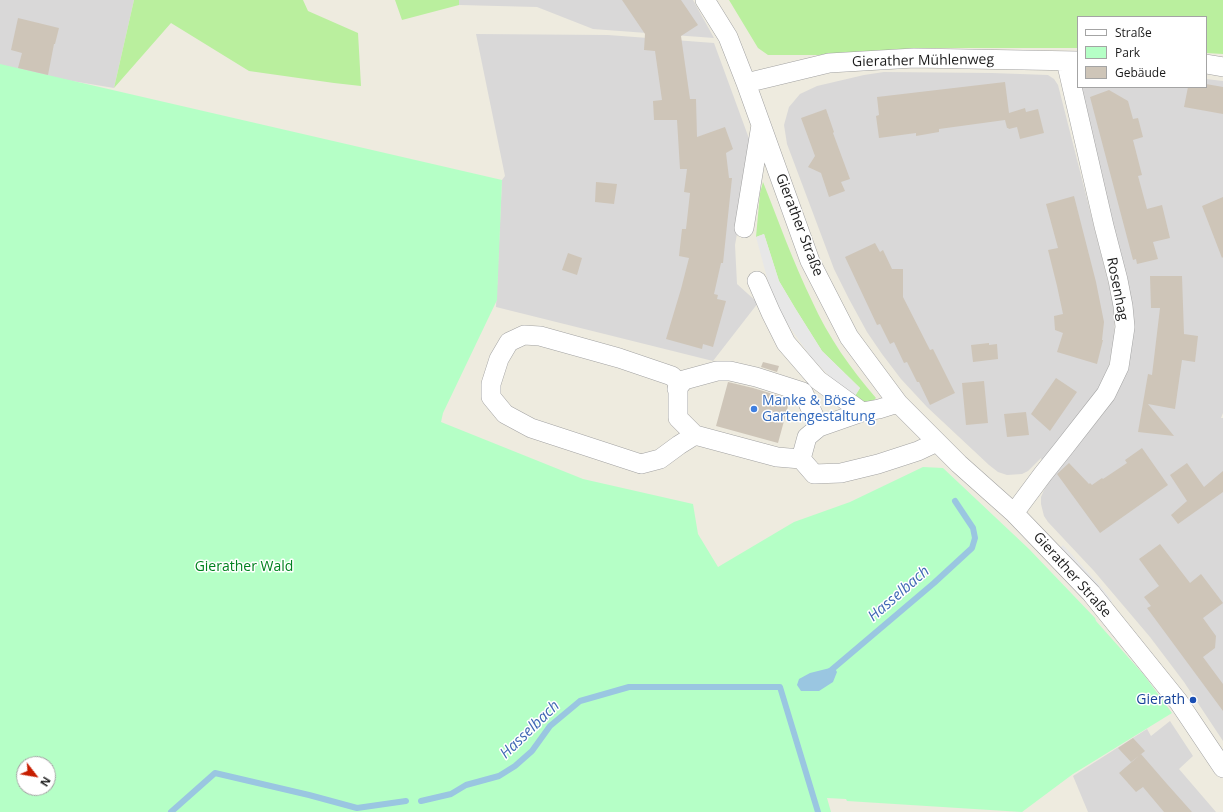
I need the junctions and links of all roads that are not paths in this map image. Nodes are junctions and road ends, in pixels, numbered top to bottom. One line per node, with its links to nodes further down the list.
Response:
1 (705, 0): 5 (street, Gierather Straße)
2 (1072, 61): 5 (street, Gierather Mühlenweg); 6 (street, Rosenhag)
3 (1207, 64): 4 (street)
4 (1223, 67)
5 (746, 83): 8 (street, Gierather Straße)
6 (1077, 87)
7 (1077, 88): 18 (street, Rosenhag)
8 (761, 123): 9 (street, Gierather Straße); 12 (street, Gierather Straße)
9 (744, 228)
10 (758, 281): 13 (street)
11 (677, 389): 14 (street); 15 (street); 15 (street)
12 (898, 403): 13 (street); 16 (street, Gierather Straße)
13 (862, 412): 14 (street)
14 (819, 427): 17 (street)
15 (695, 435): 17 (street)
16 (938, 442): 17 (street); 18 (street, Gierather Straße)
17 (801, 459)
18 (1014, 513): 19 (street, Gierather Straße)
19 (1223, 768)

